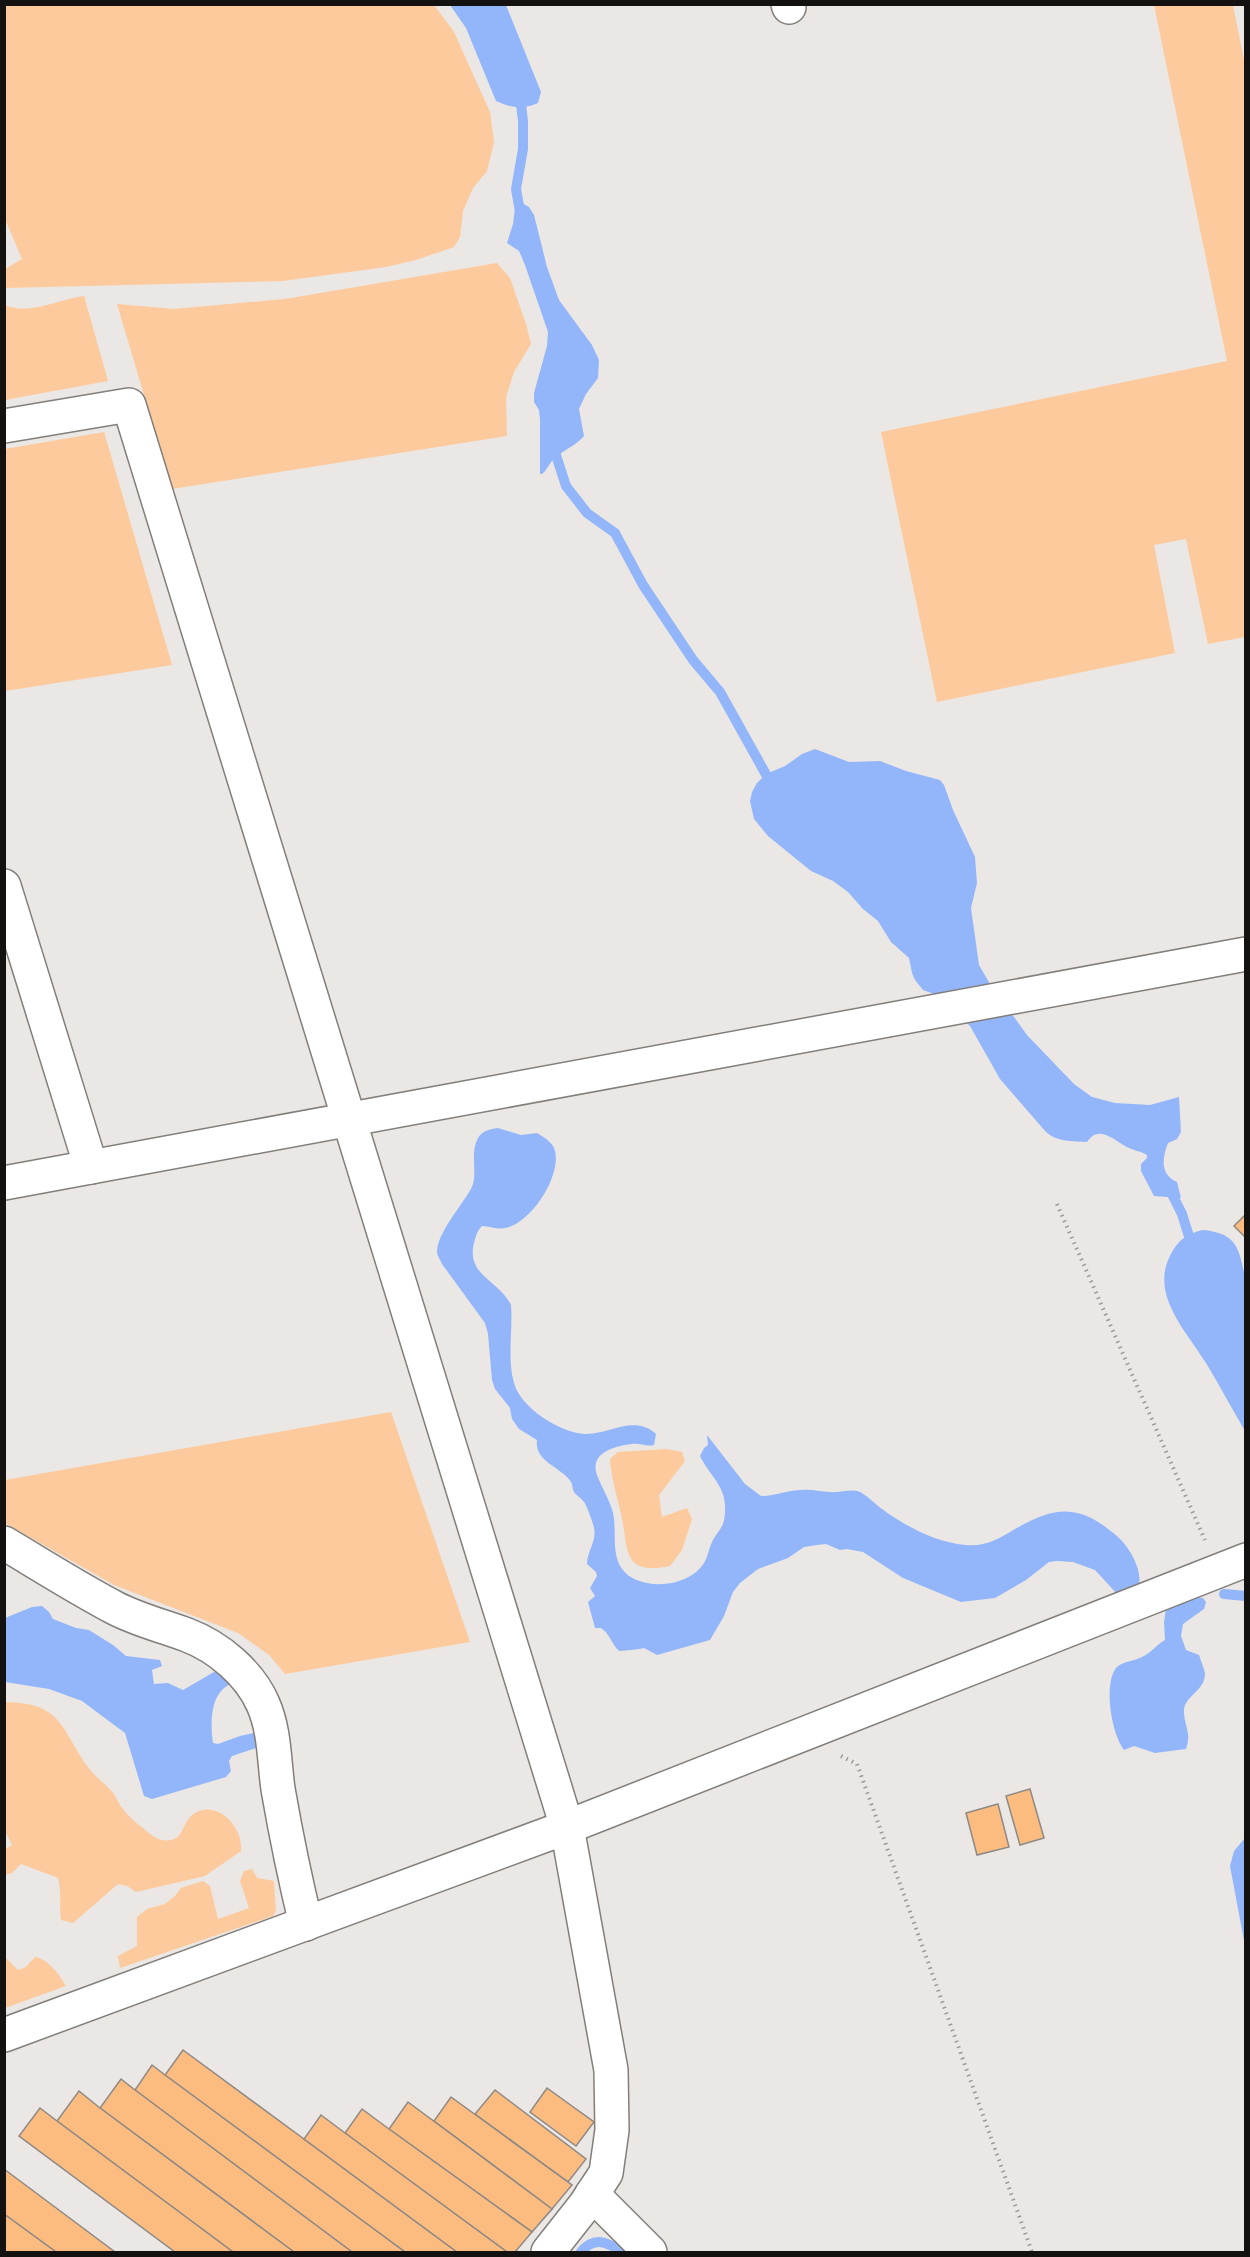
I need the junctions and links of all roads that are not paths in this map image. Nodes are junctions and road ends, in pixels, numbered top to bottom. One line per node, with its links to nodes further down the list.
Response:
1 (4, 426): 4 (street)
2 (4, 886): 5 (street)
3 (1245, 954): 4 (street)
4 (349, 1120): 5 (street); 9 (street)
5 (91, 1167): 6 (street)
6 (4, 1183)
7 (4, 1543): 10 (street)
8 (1232, 1565): 9 (street)
9 (567, 1827): 10 (street); 12 (street)
10 (306, 1924): 11 (street)
11 (4, 2035)
12 (592, 2194): 13 (street); 14 (street)
13 (548, 2253)
14 (650, 2253)

